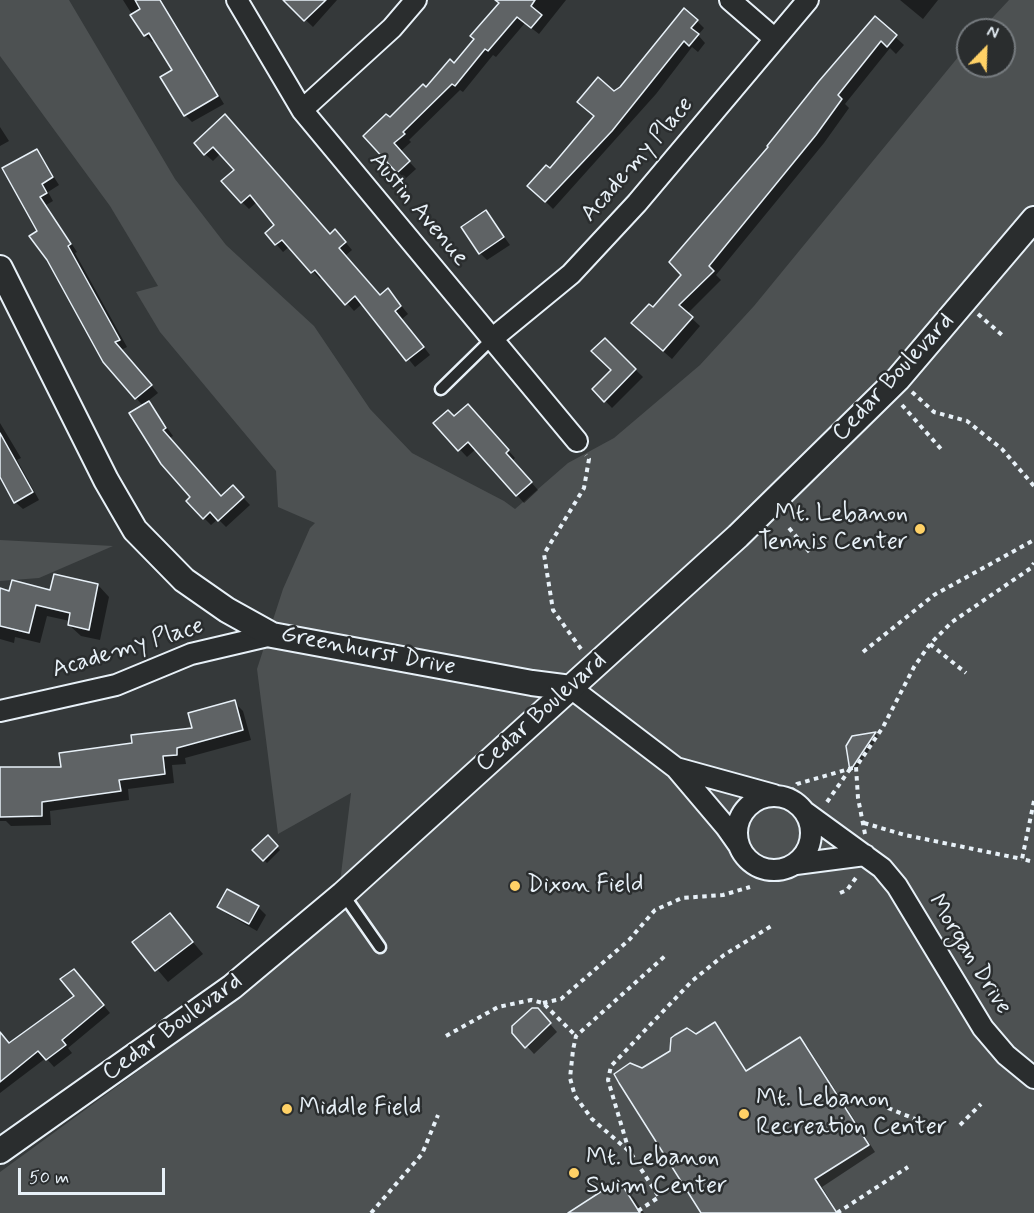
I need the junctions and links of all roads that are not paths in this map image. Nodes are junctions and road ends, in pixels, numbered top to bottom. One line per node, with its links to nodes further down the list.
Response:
1 (237, 0): 6 (street, Austin Avenue)
2 (416, 0): 6 (street)
3 (730, 0): 5 (street)
4 (808, 0): 5 (street, Academy Place)
5 (775, 39): 9 (street, Academy Place)
6 (302, 110): 9 (street, Austin Avenue)
7 (1034, 219): 13 (street, Cedar Boulevard)
8 (0, 268): 12 (street, Greenhurst Drive)
9 (493, 339): 10 (lane); 11 (street, Austin Avenue)
10 (441, 389)
11 (577, 441)
12 (272, 635): 13 (street, Greenhurst Drive); 14 (street, Academy Place)
13 (571, 688): 15 (street); 21 (street, Cedar Boulevard)
14 (0, 711)
15 (676, 768): 16 (street); 18 (street)
16 (782, 797): 17 (street); 18 (street)
17 (805, 812): 19 (street, Morgan Drive); 20 (street)
18 (738, 844): 20 (street)
19 (864, 857): 20 (street); 23 (street, Morgan Drive)
20 (796, 864)
21 (343, 894): 22 (lane); 24 (street, Cedar Boulevard)
22 (380, 947)
23 (1034, 1078)
24 (0, 1151)

